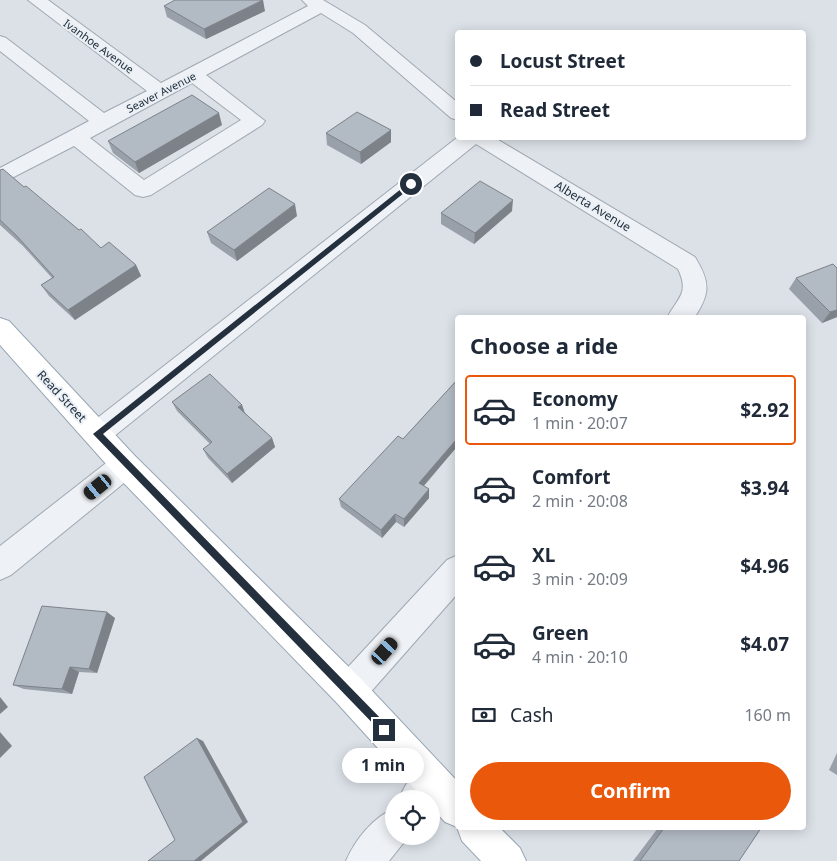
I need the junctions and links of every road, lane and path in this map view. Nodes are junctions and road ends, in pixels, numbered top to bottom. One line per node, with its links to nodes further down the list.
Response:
1 (37, 0): 5 (street, Ivanhoe Avenue)
2 (316, 3): 4 (street, Seaver Avenue); 6 (street)
3 (0, 42): 7 (street)
4 (194, 75): 5 (street, Seaver Avenue); 8 (street)
5 (161, 92): 7 (street, Seaver Avenue)
6 (455, 111)
7 (103, 122): 8 (street, Seaver Avenue)
8 (75, 137): 11 (street, Seaver Avenue)
9 (467, 140): 14 (street)
10 (484, 140): 12 (street, Alberta Avenue)
11 (0, 177)
12 (682, 315)
13 (0, 328): 14 (main road, Read Street)
14 (97, 434): 15 (main road, Read Street)
15 (125, 465): 16 (street); 18 (main road, Read Street)
16 (0, 565)
17 (455, 573): 18 (street)
18 (348, 691): 19 (main road, Read Street)
19 (424, 790)
20 (440, 799): 21 (main road, Read Street)
21 (455, 807)
22 (477, 830): 25 (main road)
23 (385, 838): 24 (street)
24 (365, 861)
25 (507, 861)

